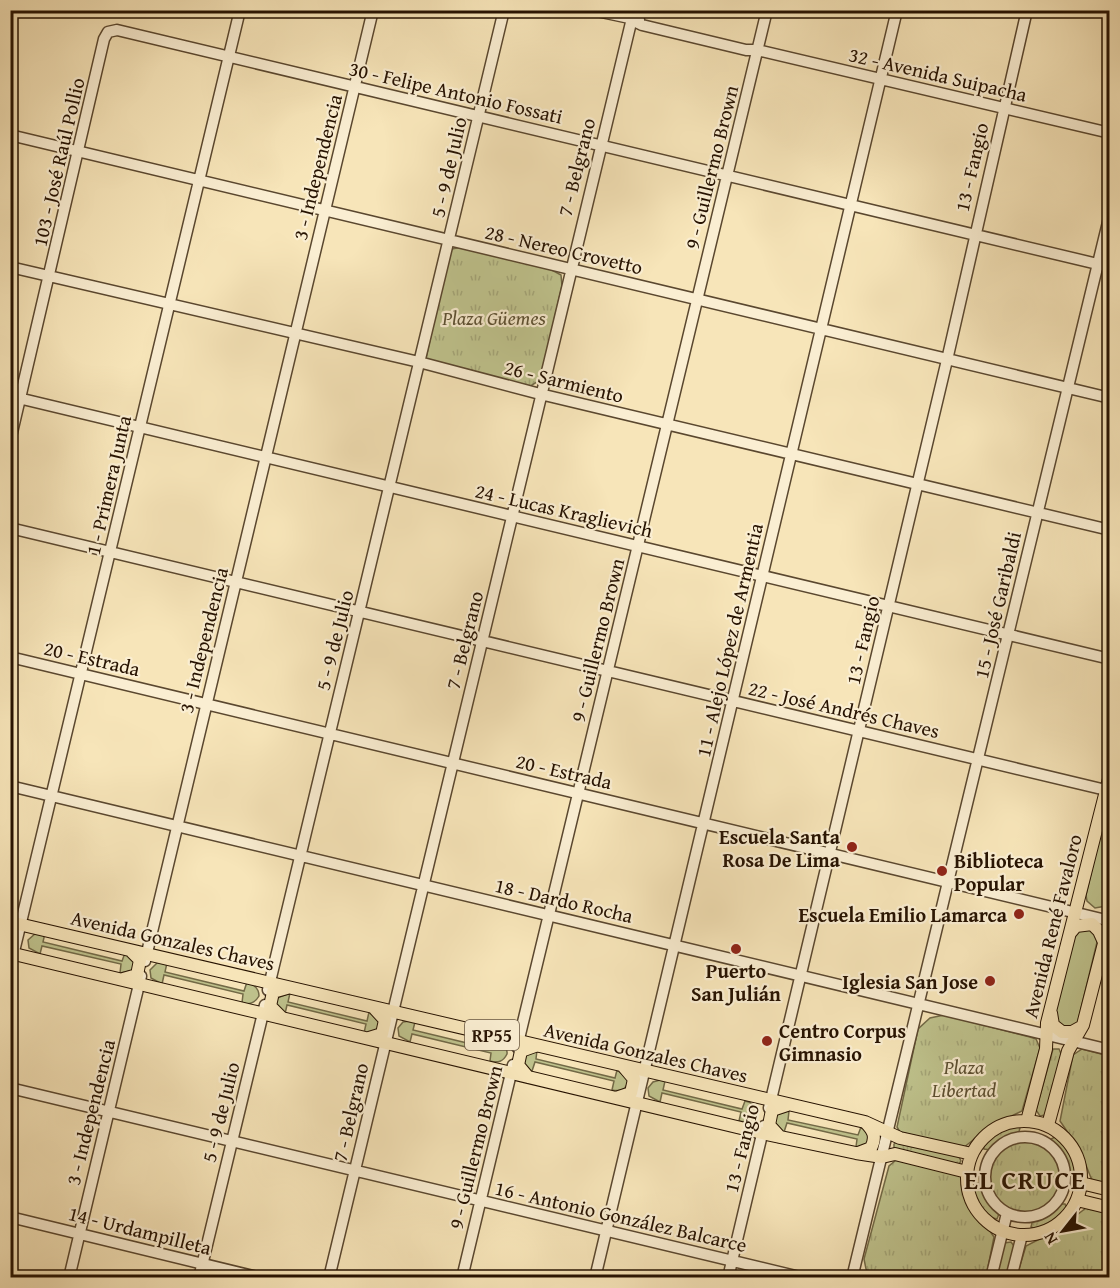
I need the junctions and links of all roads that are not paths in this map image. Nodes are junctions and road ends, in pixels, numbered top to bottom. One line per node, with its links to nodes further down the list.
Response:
1 (240, 10): 11 (street, 1 - Primera Junta)
2 (373, 10): 13 (street, 3 - Independencia)
3 (504, 10): 15 (street, 5 - 9 de Julio)
4 (592, 10): 8 (street, 32 - Avenida Suipacha)
5 (767, 10): 10 (street, 9 - Guillermo Brown)
6 (897, 10): 12 (street, 11 - Alejo López de Armentia)
7 (1027, 10): 14 (street, 13 - Fangio)
8 (633, 15): 10 (street, 32 - Avenida Suipacha); 18 (street, 7 - Belgrano)
9 (108, 32): 11 (street, 30 - Felipe Antonio Fossati); 19 (street, 103 - José Raúl Pollio)
10 (758, 50): 12 (street, 32 - Avenida Suipacha); 20 (street, 9 - Guillermo Brown)
11 (229, 56): 13 (street, 30 - Felipe Antonio Fossati); 21 (street, 1 - Primera Junta)
12 (881, 79): 14 (street, 32 - Avenida Suipacha); 22 (street, 11 - Alejo López de Armentia)
13 (355, 86): 15 (street, 30 - Felipe Antonio Fossati); 23 (street, 3 - Independencia)
14 (1004, 108): 16 (street, 32 - Avenida Suipacha); 25 (street, 13 - Fangio)
15 (478, 116): 18 (street, 30 - Felipe Antonio Fossati); 26 (street, 5 - 9 de Julio)
16 (1110, 133)
17 (10, 135): 19 (street, 28 - Nereo Crovetto)
18 (600, 145): 20 (street, 30 - Felipe Antonio Fossati); 30 (street, 7 - Belgrano)
19 (80, 152): 21 (street, 28 - Nereo Crovetto); 31 (street, 103 - José Raúl Pollio)
20 (727, 175): 22 (street, 30 - Felipe Antonio Fossati); 32 (street, 9 - Guillermo Brown)
21 (199, 180): 23 (street, 28 - Nereo Crovetto); 33 (street, 1 - Primera Junta)
22 (851, 205): 25 (street, 30 - Felipe Antonio Fossati); 34 (street, 11 - Alejo López de Armentia)
23 (325, 211): 26 (street, 28 - Nereo Crovetto); 35 (street, 3 - Independencia)
24 (1110, 214): 27 (street, 15 - José Garibaldi)
25 (974, 234): 27 (street, 30 - Felipe Antonio Fossati); 36 (street, 13 - Fangio)
26 (449, 240): 30 (street, 28 - Nereo Crovetto); 37 (street, 5 - 9 de Julio)
27 (1098, 264): 29 (street, 30 - Felipe Antonio Fossati); 38 (street, 15 - José Garibaldi)
28 (10, 267): 31 (street, 26 - Sarmiento)
29 (1110, 267)
30 (570, 269): 32 (street, 28 - Nereo Crovetto); 39 (street, 7 - Belgrano)
31 (50, 277): 33 (street, 26 - Sarmiento); 40 (street, 103 - José Raúl Pollio)
32 (697, 300): 34 (street, 28 - Nereo Crovetto); 42 (street, 9 - Guillermo Brown)
33 (169, 305): 35 (street, 26 - Sarmiento); 43 (street, 1 - Primera Junta)
34 (822, 329): 36 (street, 28 - Nereo Crovetto); 45 (street, 11 - Alejo López de Armentia)
35 (294, 333): 37 (street, 26 - Sarmiento); 46 (street, 3 - Independencia)
36 (947, 360): 38 (street, 28 - Nereo Crovetto); 47 (street, 13 - Fangio)
37 (419, 362): 39 (street, 26 - Sarmiento); 48 (street, 5 - 9 de Julio)
38 (1068, 388): 41 (street, 28 - Nereo Crovetto); 49 (street, 15 - José Garibaldi)
39 (540, 394): 42 (street, 26 - Sarmiento); 50 (street, 7 - Belgrano)
40 (15, 397): 43 (street, 24 - Lucas Kraglievich); 44 (street, 103 - José Raúl Pollio)
41 (1110, 398)
42 (667, 424): 45 (street, 26 - Sarmiento); 53 (street, 9 - Guillermo Brown)
43 (140, 427): 46 (street, 24 - Lucas Kraglievich); 54 (street, 1 - Primera Junta)
44 (10, 441)
45 (792, 454): 47 (street, 26 - Sarmiento); 55 (street, 11 - Alejo López de Armentia)
46 (266, 457): 48 (street, 24 - Lucas Kraglievich); 56 (street, 3 - Independencia)
47 (918, 484): 49 (street, 26 - Sarmiento); 57 (street, 13 - Fangio)
48 (389, 487): 50 (street, 24 - Lucas Kraglievich); 58 (street, 5 - 9 de Julio)
49 (1038, 513): 52 (street, 26 - Sarmiento); 59 (street, 15 - José Garibaldi)
50 (511, 516): 53 (street, 24 - Lucas Kraglievich); 60 (street, 7 - Belgrano)
51 (10, 528): 54 (street, 22 - José Andrés Chaves)
52 (1110, 530)
53 (638, 546): 55 (street, 24 - Lucas Kraglievich); 63 (street, 9 - Guillermo Brown)
54 (110, 552): 56 (street, 22 - José Andrés Chaves); 64 (street, 1 - Primera Junta)
55 (762, 576): 57 (street, 24 - Lucas Kraglievich); 65 (street, 11 - Alejo López de Armentia)
56 (236, 582): 58 (street, 22 - José Andrés Chaves); 66 (street, 3 - Independencia)
57 (888, 606): 59 (street, 24 - Lucas Kraglievich); 67 (street, 13 - Fangio)
58 (359, 612): 60 (street, 22 - José Andrés Chaves); 68 (street, 5 - 9 de Julio)
59 (1009, 635): 62 (street, 24 - Lucas Kraglievich); 69 (street, 15 - José Garibaldi)
60 (484, 640): 63 (street, 22 - José Andrés Chaves); 70 (street, 7 - Belgrano)
61 (10, 657): 64 (street, 20 - Estrada)
62 (1110, 659)
63 (608, 671): 65 (street, 22 - José Andrés Chaves); 74 (street, 9 - Guillermo Brown)
64 (81, 674): 66 (street, 20 - Estrada); 75 (street, 1 - Primera Junta)
65 (732, 701): 67 (street, 22 - José Andrés Chaves); 76 (street, 11 - Alejo López de Armentia)
66 (206, 704): 68 (street, 20 - Estrada); 77 (street, 3 - Independencia)
67 (859, 732): 69 (street, 22 - José Andrés Chaves); 78 (street, 13 - Fangio)
68 (330, 734): 70 (street, 20 - Estrada); 79 (street, 5 - 9 de Julio)
69 (979, 760): 73 (street, 22 - José Andrés Chaves); 80 (street, 15 - José Garibaldi)
70 (452, 763): 74 (street, 20 - Estrada); 81 (street, 7 - Belgrano)
71 (1110, 775): 73 (main road, Avenida René Favaloro)
72 (10, 786): 75 (street, 18 - Dardo Rocha)
73 (1108, 790): 82 (main road, Avenida René Favaloro)
74 (579, 793): 76 (street, 20 - Estrada); 83 (street, 9 - Guillermo Brown)
75 (52, 796): 77 (street, 18 - Dardo Rocha); 85 (street, 1 - Primera Junta)
76 (703, 823): 78 (street, 20 - Estrada); 88 (street, 11 - Alejo López de Armentia)
77 (177, 826): 79 (street, 18 - Dardo Rocha); 91 (street, 3 - Independencia)
78 (829, 853): 80 (street, 20 - Estrada); 93 (street, 13 - Fangio)
79 (301, 856): 81 (street, 18 - Dardo Rocha); 95 (street, 5 - 9 de Julio)
80 (949, 882): 82 (street, 20 - Estrada); 98 (street, 15 - José Garibaldi)
81 (423, 885): 83 (street, 18 - Dardo Rocha); 100 (street, 7 - Belgrano)
82 (1076, 914): 84 (street, 20 - Estrada); 86 (main road, Avenida René Favaloro)
83 (549, 915): 88 (street, 18 - Dardo Rocha); 108 (street, 9 - Guillermo Brown)
84 (1110, 920): 87 (main road)
85 (16, 923): 89 (main road, Avenida Gonzales Chaves / RP55); 90 (street, 1 - Primera Junta)
86 (1071, 932): 87 (main road); 102 (main road, Avenida René Favaloro)
87 (1104, 942): 104 (main road)
88 (674, 945): 93 (street, 18 - Dardo Rocha); 113 (street, 11 - Alejo López de Armentia)
89 (130, 950): 91 (main road, Avenida Gonzales Chaves / RP55); 94 (main road)
90 (12, 953): 92 (street, 1 - Primera Junta); 94 (main road, RP55)
91 (146, 954): 95 (main road, Avenida Gonzales Chaves / RP55); 96 (street, 3 - Independencia)
92 (10, 968)
93 (800, 975): 98 (street, 18 - Dardo Rocha); 118 (street, 13 - Fangio)
94 (122, 980): 96 (main road, RP55)
95 (270, 983): 97 (main road, Avenida Gonzales Chaves / RP55); 101 (street, 5 - 9 de Julio)
96 (139, 984): 101 (main road, RP55); 121 (street, 3 - Independencia)
97 (289, 988): 99 (main road, Avenida Gonzales Chaves / RP55); 103 (main road)
98 (918, 1004): 105 (street, 18 - Dardo Rocha); 125 (street, 15 - José Garibaldi)
99 (374, 1008): 100 (main road, Avenida Gonzales Chaves / RP55); 106 (main road)
100 (393, 1012): 108 (main road, Avenida Gonzales Chaves / RP55); 109 (street, 7 - Belgrano)
101 (263, 1013): 103 (main road, RP55); 128 (street, 5 - 9 de Julio)
102 (1051, 1013): 104 (main road); 105 (main road, Avenida René Favaloro)
103 (282, 1018): 106 (main road, RP55)
104 (1083, 1025): 107 (main road)
105 (1045, 1034): 107 (street, 18 - Dardo Rocha); 122 (main road, Avenida René Favaloro)
106 (367, 1039): 109 (main road, RP55)
107 (1072, 1041): 111 (street, 18 - Dardo Rocha); 124 (main road)
108 (519, 1042): 110 (main road, Avenida Gonzales Chaves / RP55); 114 (street, 9 - Guillermo Brown)
109 (385, 1043): 114 (main road, RP55); 134 (street, 7 - Belgrano)
110 (536, 1046): 112 (main road, Avenida Gonzales Chaves / RP55); 115 (main road)
111 (1110, 1050)
112 (623, 1066): 113 (main road, Avenida Gonzales Chaves / RP55); 117 (main road)
113 (644, 1071): 118 (main road, Avenida Gonzales Chaves / RP55); 119 (street, 11 - Alejo López de Armentia)
114 (511, 1073): 115 (main road, RP55); 140 (street, 9 - Guillermo Brown)
115 (528, 1077): 117 (main road, RP55)
116 (10, 1088): 121 (street, 16 - Antonio González Balcarce)
117 (615, 1098): 119 (main road, RP55)
118 (771, 1101): 120 (main road, Avenida Gonzales Chaves / RP55); 126 (street, 13 - Fangio)
119 (636, 1103): 126 (main road, RP55); 145 (street, 11 - Alejo López de Armentia)
120 (788, 1105): 123 (main road, Avenida Gonzales Chaves / RP55); 127 (main road)
121 (108, 1113): 128 (street, 16 - Antonio González Balcarce); 146 (street, 3 - Independencia)
122 (1027, 1121): 124 (main road); 131 (main road)
123 (864, 1122): 125 (main road, Avenida Gonzales Chaves / RP55); 130 (main road)
124 (1048, 1125): 129 (street); 136 (main road)
125 (886, 1130): 131 (main road, Avenida Gonzales Chaves / RP55); 132 (street, 15 - José Garibaldi)
126 (762, 1133): 127 (main road, RP55); 148 (street, 13 - Fangio)
127 (780, 1137): 130 (main road, RP55)
128 (232, 1142): 134 (street, 16 - Antonio González Balcarce); 149 (street, 5 - 9 de Julio)
129 (1042, 1142): 133 (street); 138 (street)
130 (856, 1153): 132 (main road, RP55)
131 (972, 1154): 133 (street, Avenida Gonzales Chaves); 135 (main road)
132 (882, 1157): 135 (main road, RP55); 158 (street, 15 - José Garibaldi)
133 (989, 1158): 142 (street)
134 (355, 1172): 140 (street, 16 - Antonio González Balcarce); 153 (street, 7 - Belgrano)
135 (967, 1172): 144 (main road)
136 (1081, 1183): 137 (main road); 139 (main road)
137 (1110, 1190)
138 (1060, 1195): 139 (street); 142 (street)
139 (1077, 1200): 141 (main road); 147 (main road)
140 (480, 1201): 145 (street, 16 - Antonio González Balcarce); 154 (street, 9 - Guillermo Brown)
141 (1110, 1208)
142 (1007, 1213): 144 (street)
143 (10, 1217): 146 (street, 14 - Urdampilleta)
144 (1002, 1230): 147 (main road); 159 (street)
145 (606, 1231): 148 (street, 16 - Antonio González Balcarce); 155 (street, 11 - Alejo López de Armentia)
146 (79, 1234): 149 (street, 14 - Urdampilleta); 150 (street, 3 - Independencia)
147 (1022, 1235): 160 (street)
148 (732, 1261): 156 (street, 13 - Fangio); 157 (street, 16 - Antonio González Balcarce)
149 (202, 1264): 151 (street, 5 - 9 de Julio); 152 (street, 14 - Urdampilleta)
150 (69, 1278)
151 (199, 1278)
152 (261, 1278)
153 (329, 1278)
154 (462, 1278)
155 (595, 1278)
156 (728, 1278)
157 (804, 1278)
158 (852, 1278)
159 (991, 1278)
160 (1011, 1278)

